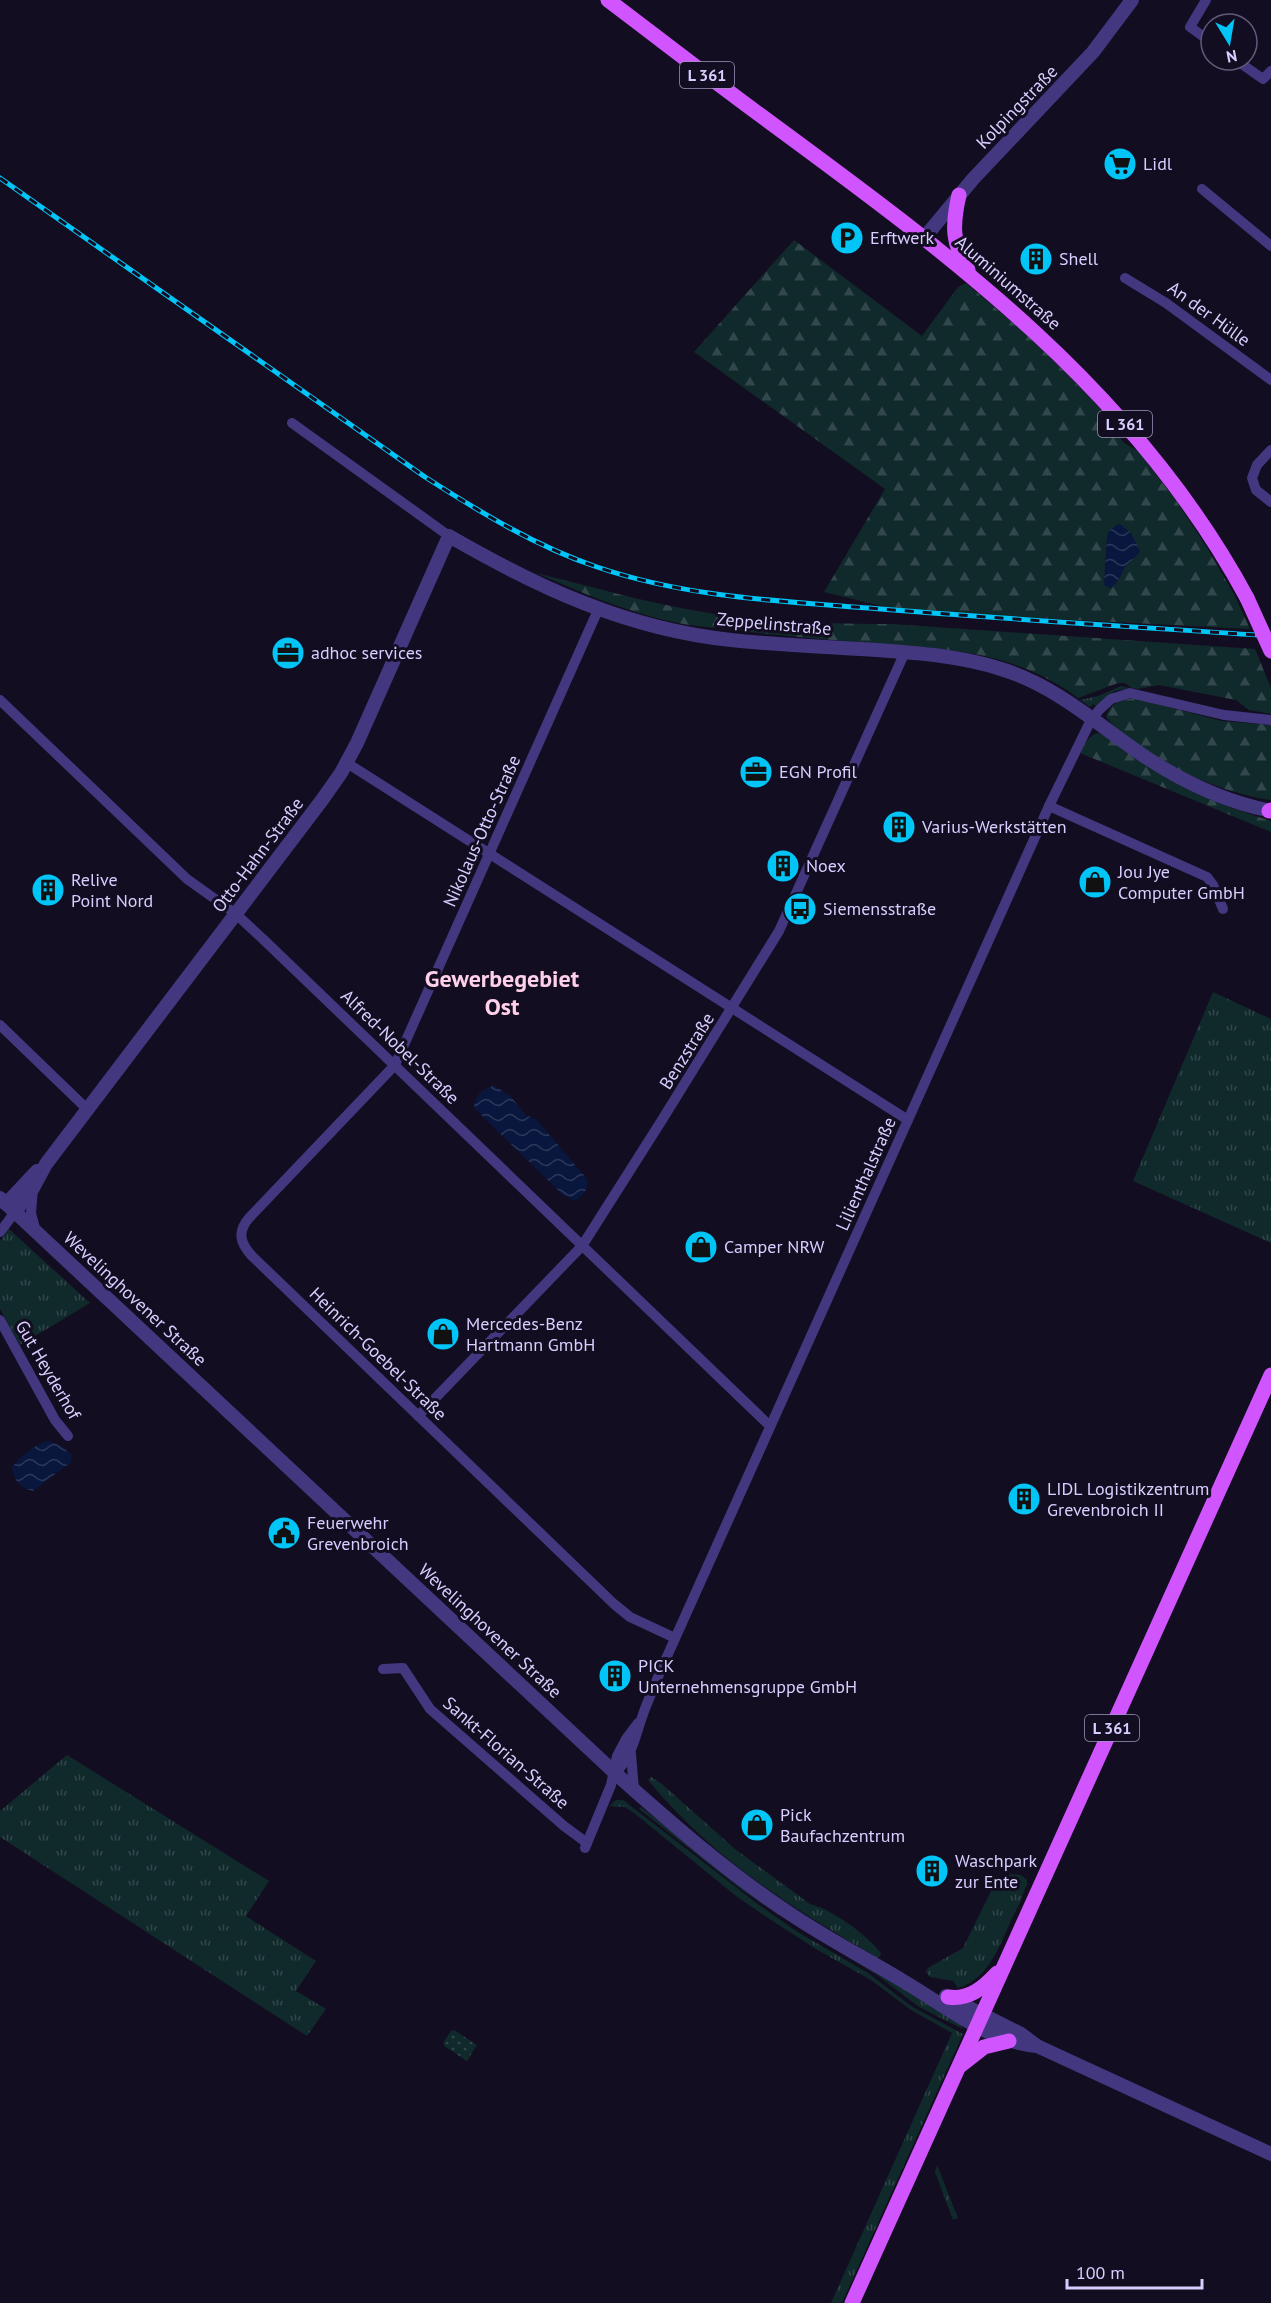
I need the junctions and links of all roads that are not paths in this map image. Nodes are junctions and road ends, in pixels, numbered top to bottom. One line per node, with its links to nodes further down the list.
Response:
1 (608, 0): 9 (main road, Aluminiumstraße / L 361)
2 (1132, 0): 8 (street, Kolpingstraße)
3 (1206, 0): 4 (street)
4 (1199, 33)
5 (1271, 70): 6 (street)
6 (1253, 72)
7 (1202, 189): 10 (street)
8 (959, 195): 9 (street, Kolpingstraße); 11 (main road)
9 (925, 237): 11 (main road, Aluminiumstraße / L 361)
10 (1271, 246)
11 (970, 275): 19 (main road, Aluminiumstraße / L 361, bridge)
12 (1125, 278): 13 (street, An der Hülle)
13 (1271, 380)
14 (292, 423): 17 (street, Zeppelinstraße)
15 (1271, 450): 16 (street)
16 (1271, 502)
17 (449, 536): 18 (street, Zeppelinstraße); 24 (street, Otto-Hahn-Straße)
18 (598, 610): 20 (street, Zeppelinstraße); 27 (street, Nikolaus-Otto-Straße)
19 (1271, 651)
20 (905, 652): 22 (street, Zeppelinstraße); 30 (street, Benzstraße)
21 (0, 700): 29 (street, Alfred-Nobel-Straße)
22 (1093, 718): 23 (street, Lilienthalstraße); 25 (street, Lilienthalstraße); 26 (street, Zeppelinstraße)
23 (1271, 720)
24 (347, 763): 27 (street); 29 (street, Otto-Hahn-Straße)
25 (1049, 806): 28 (street); 34 (street, Lilienthalstraße)
26 (1270, 811)
27 (489, 856): 30 (street); 32 (street, Nikolaus-Otto-Straße)
28 (1223, 909)
29 (236, 914): 32 (street, Alfred-Nobel-Straße); 33 (street, Otto-Hahn-Straße)
30 (732, 1010): 34 (street); 40 (street, Benzstraße)
31 (0, 1025): 33 (street)
32 (394, 1065): 40 (street, Alfred-Nobel-Straße); 43 (street, Heinrich-Goebel-Straße)
33 (87, 1109): 35 (street, Otto-Hahn-Straße)
34 (908, 1120): 44 (street, Lilienthalstraße)
35 (46, 1164): 36 (street, Otto-Hahn-Straße); 37 (street, Otto-Hahn-Straße)
36 (33, 1188): 37 (street, Otto-Hahn-Straße); 39 (street, Otto-Hahn-Straße)
37 (7, 1205): 38 (street); 39 (street, Wevelinghovener Straße)
38 (0, 1232)
39 (36, 1232): 50 (street, Wevelinghovener Straße)
40 (582, 1246): 43 (street, Benzstraße); 44 (street, Alfred-Nobel-Straße)
41 (0, 1320): 45 (street, Gut Heyderhof)
42 (1271, 1375): 53 (main road, L 361)
43 (418, 1416): 46 (street, Heinrich-Goebel-Straße)
44 (770, 1426): 46 (street, Lilienthalstraße)
45 (68, 1436)
46 (675, 1638): 48 (street, Lilienthalstraße)
47 (383, 1669): 52 (street, Sankt-Florian-Straße)
48 (640, 1720): 49 (street, Lilienthalstraße); 50 (street, Lilienthalstraße)
49 (632, 1750): 50 (street, Lilienthalstraße); 51 (street, Lilienthalstraße)
50 (615, 1773): 51 (street, Wevelinghovener Straße); 52 (street, Lilienthalstraße)
51 (634, 1790): 54 (street, Wevelinghovener Straße)
52 (586, 1846)
53 (1007, 1961): 55 (main road, L 361); 56 (main road, L 361)
54 (904, 1981): 55 (street, Wevelinghovener Straße); 56 (street, Wevelinghovener Straße)
55 (948, 1997): 56 (street, Wevelinghovener Straße)
56 (980, 2020): 57 (street); 58 (street); 59 (main road, L 361)
57 (1009, 2041): 58 (street); 59 (main road, L 361)
58 (1037, 2046): 60 (street)
59 (959, 2067): 61 (main road, L 361)
60 (1271, 2154)
61 (852, 2303)

